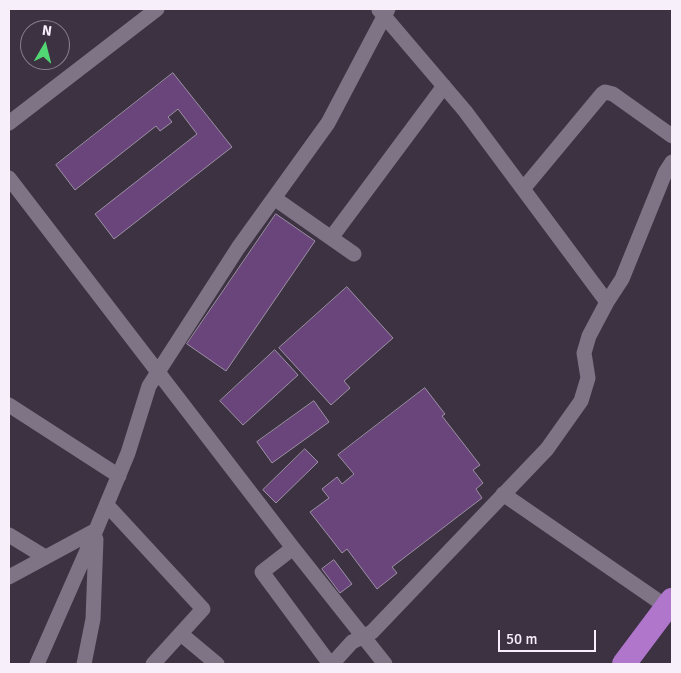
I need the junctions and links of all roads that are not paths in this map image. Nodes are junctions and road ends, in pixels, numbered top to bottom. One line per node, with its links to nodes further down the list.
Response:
1 (157, 9): 4 (street)
2 (383, 11): 3 (street); 9 (street)
3 (444, 86): 8 (street); 10 (street)
4 (9, 123)
5 (672, 136): 8 (street)
6 (672, 162): 12 (street)
7 (9, 178): 13 (street)
8 (523, 189): 12 (street)
9 (274, 198): 10 (street); 13 (street)
10 (331, 238): 11 (street)
11 (354, 254)
12 (607, 302): 16 (street)
13 (158, 371): 15 (street); 20 (street)
14 (9, 405): 15 (street)
15 (119, 476): 17 (street)
16 (503, 494): 23 (street); 25 (street)
17 (107, 505): 18 (street); 24 (street)
18 (96, 530): 21 (street); 26 (street); 27 (street)
19 (9, 535): 21 (street)
20 (293, 548): 25 (street); 30 (street)
21 (45, 557): 22 (street)
22 (9, 577)
23 (670, 603): 32 (highway)
24 (181, 634): 28 (street); 29 (street)
25 (363, 637): 30 (street); 31 (street)
26 (37, 664)
27 (84, 664)
28 (153, 664)
29 (217, 664)
30 (331, 664)
31 (385, 664)
32 (624, 664)

